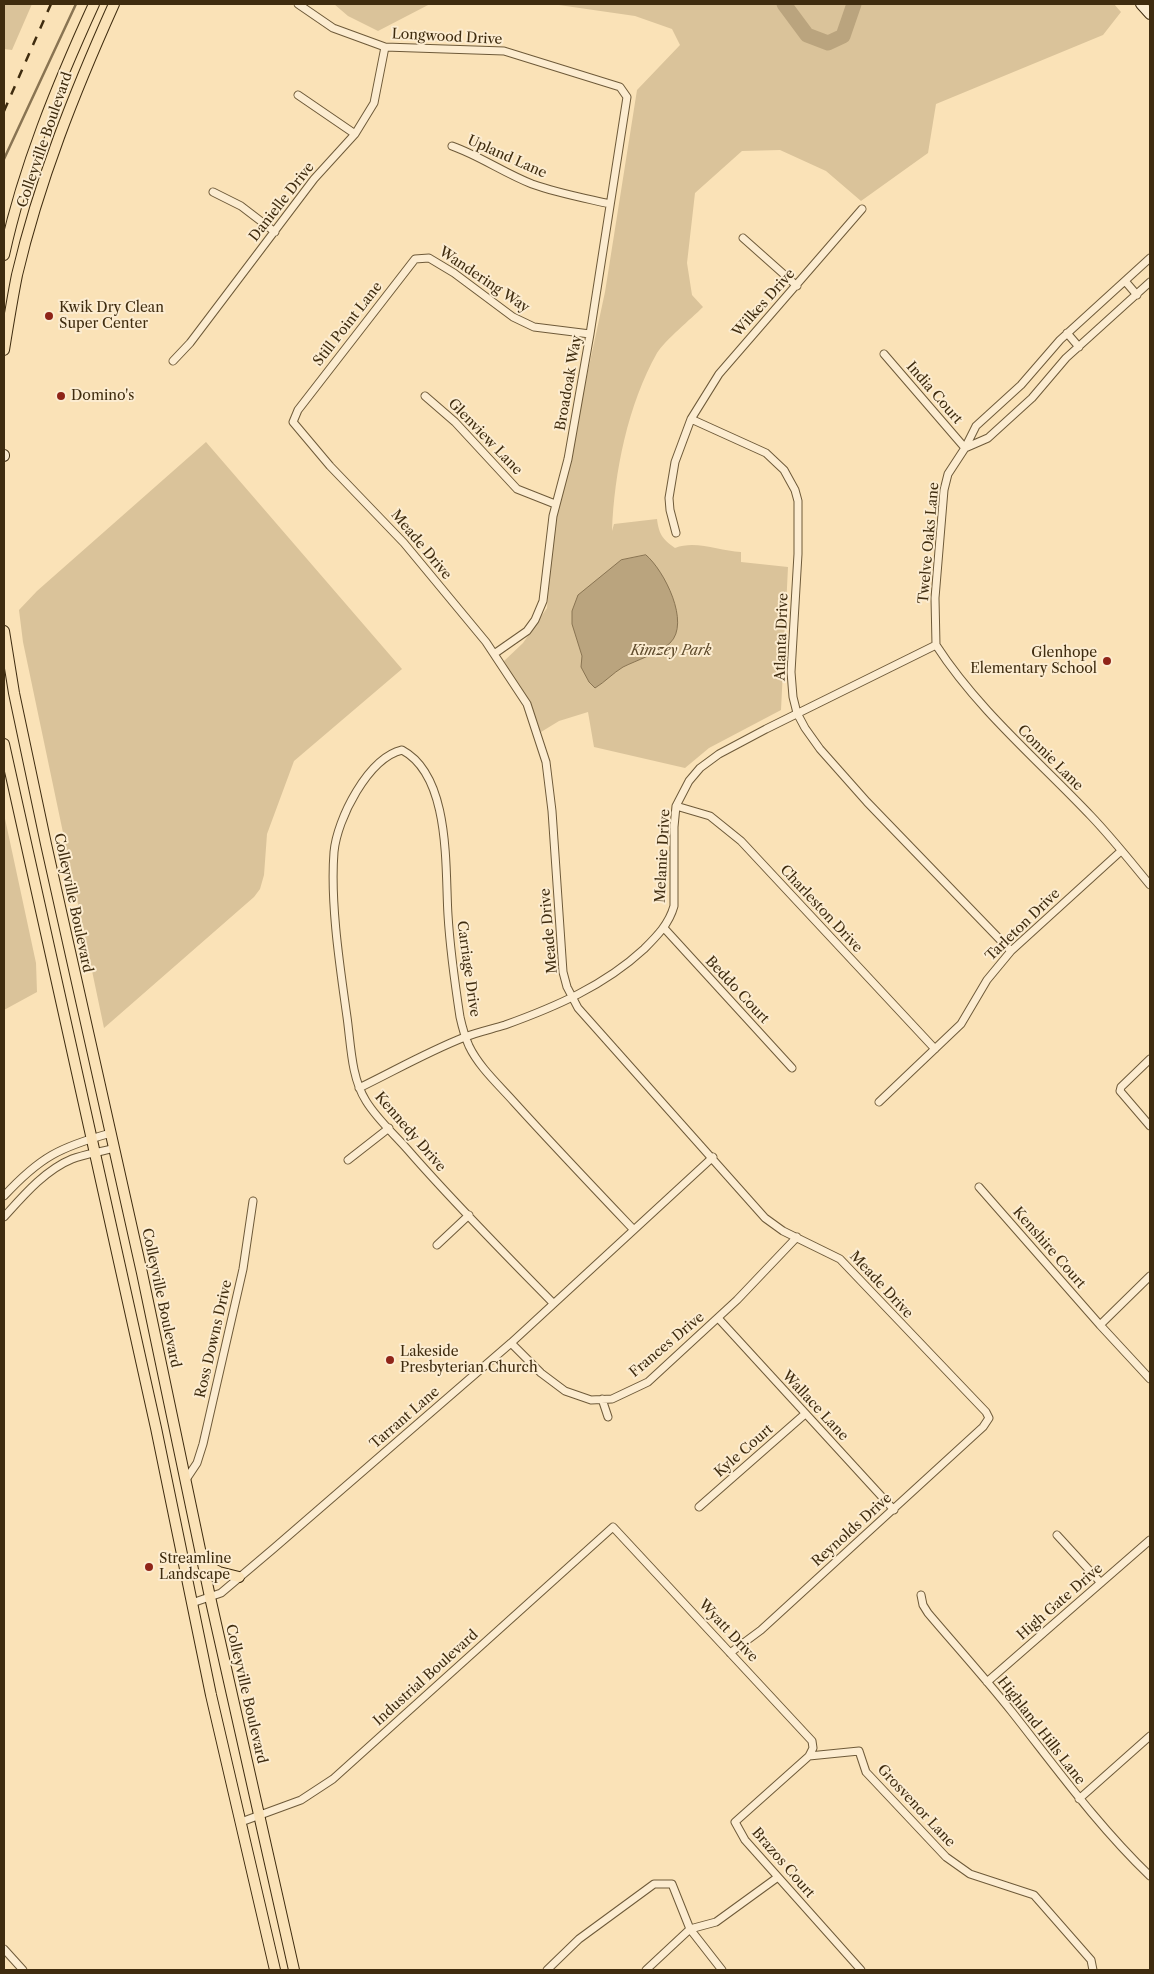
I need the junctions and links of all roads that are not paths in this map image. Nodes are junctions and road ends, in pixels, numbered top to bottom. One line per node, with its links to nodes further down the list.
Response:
1 (94, 4): 16 (main road, Colleyville Boulevard)
2 (114, 4): 26 (main road, Colleyville Boulevard)
3 (298, 4): 6 (street, Longwood Drive)
4 (1141, 4): 5 (main road)
5 (1150, 14)
6 (385, 47): 7 (street, Longwood Drive); 9 (street, Danielle Drive)
7 (626, 94): 12 (street, Broadoak Way)
8 (298, 95): 9 (street)
9 (355, 134): 14 (street, Danielle Drive)
10 (452, 146): 12 (street, Upland Lane)
11 (214, 192): 14 (street)
12 (610, 204): 24 (street, Broadoak Way)
13 (862, 208): 21 (street, Wilkes Drive)
14 (275, 232): 28 (street, Danielle Drive)
15 (743, 238): 21 (street)
16 (4, 256)
17 (422, 258): 24 (street, Wandering Way); 30 (street, Still Point Lane)
18 (1150, 258): 19 (street, Twelve Oaks Lane)
19 (1125, 281): 22 (street); 23 (street, Twelve Oaks Lane)
20 (1150, 282): 22 (street)
21 (797, 286): 31 (street, Wilkes Drive)
22 (1137, 294): 25 (street)
23 (1067, 333): 25 (street); 32 (street, Twelve Oaks Lane)
24 (590, 334): 33 (street, Broadoak Way)
25 (1079, 347): 32 (street)
26 (4, 350)
27 (884, 354): 32 (street, India Court)
28 (172, 361)
29 (425, 396): 33 (street, Glenview Lane)
30 (298, 410): 37 (street, Meade Drive)
31 (691, 419): 34 (street, Wilkes Drive); 38 (street, Atlanta Drive)
32 (965, 448): 36 (street, Twelve Oaks Lane)
33 (556, 504): 37 (street, Broadoak Way)
34 (676, 533)
35 (4, 631): 42 (main road, Colleyville Boulevard)
36 (936, 645): 38 (street, Melanie Drive); 44 (street, Connie Lane)
37 (494, 654): 48 (street, Meade Drive)
38 (797, 713): 40 (street, Melanie Drive); 47 (street, Atlanta Drive)
39 (4, 744): 43 (main road)
40 (676, 806): 46 (street, Melanie Drive); 50 (street, Charleston Drive)
41 (344, 815): 49 (street, Carriage Drive); 53 (street, Kennedy Drive)
42 (46, 844): 43 (main road); 57 (main road, Colleyville Boulevard)
43 (28, 848): 58 (main road)
44 (1121, 851): 45 (street, Connie Lane); 47 (street, Tarleton Drive)
45 (1150, 885)
46 (664, 928): 48 (street, Melanie Drive); 52 (street, Beddo Court)
47 (1011, 951): 50 (street, Tarleton Drive)
48 (572, 998): 49 (street, Melanie Drive); 61 (street, Meade Drive)
49 (466, 1036): 53 (street, Melanie Drive); 68 (street, Carriage Drive)
50 (935, 1049): 54 (street, Tarleton Drive)
51 (1150, 1059): 55 (street)
52 (792, 1068)
53 (359, 1088): 56 (street, Kennedy Drive)
54 (879, 1102)
55 (1150, 1126)
56 (389, 1128): 62 (street); 66 (street, Kennedy Drive)
57 (111, 1133): 58 (street); 59 (main road, Colleyville Boulevard)
58 (92, 1138): 60 (main road); 64 (street)
59 (114, 1148): 60 (street); 81 (main road, Colleyville Boulevard)
60 (95, 1153): 67 (street); 92 (main road)
61 (713, 1157): 68 (street, Tarrant Lane); 69 (street, Meade Drive)
62 (348, 1160)
63 (979, 1187): 74 (street, Kenshire Court)
64 (4, 1196)
65 (253, 1201): 81 (street, Ross Downs Drive)
66 (468, 1215): 70 (street); 72 (street, Kennedy Drive)
67 (4, 1216)
68 (633, 1229): 72 (street, Tarrant Lane)
69 (797, 1237): 73 (street, Frances Drive); 80 (street, Meade Drive)
70 (437, 1244)
71 (1150, 1276): 74 (street)
72 (553, 1304): 75 (street, Tarrant Lane)
73 (718, 1318): 77 (street, Frances Drive); 78 (street, Wallace Lane)
74 (1100, 1325): 76 (street, Kenshire Court)
75 (511, 1343): 77 (street, Frances Drive); 88 (street, Tarrant Lane)
76 (1150, 1379)
77 (602, 1399): 79 (street)
78 (805, 1414): 82 (street, Kyle Court); 83 (street, Wallace Lane)
79 (608, 1418)
80 (987, 1422): 83 (street, Reynolds Drive)
81 (186, 1478): 87 (main road, Colleyville Boulevard)
82 (698, 1507)
83 (894, 1510): 93 (street, Reynolds Drive)
84 (613, 1527): 93 (street, Wyatt Drive); 98 (street, Industrial Boulevard)
85 (1057, 1535): 89 (street)
86 (1150, 1540): 89 (street, High Gate Drive)
87 (204, 1564): 88 (main road); 91 (main road, Colleyville Boulevard)
88 (239, 1578): 91 (street, Tarrant Lane)
89 (1101, 1583): 94 (street, High Gate Drive)
90 (921, 1595): 94 (street, Highland Hills Lane)
91 (210, 1597): 92 (street, Tarrant Lane); 98 (main road, Colleyville Boulevard)
92 (192, 1603): 99 (main road)
93 (730, 1653): 96 (street, Wyatt Drive)
94 (987, 1682): 97 (street, Highland Hills Lane)
95 (1150, 1736): 97 (street)
96 (809, 1756): 101 (street, Brazos Court); 111 (street, Grosvenor Lane)
97 (1078, 1799): 100 (street, Highland Hills Lane)
98 (259, 1816): 99 (street, Industrial Boulevard); 106 (main road, Colleyville Boulevard)
99 (241, 1822): 105 (main road)
100 (1150, 1876)
101 (778, 1877): 102 (street); 110 (street, Brazos Court)
102 (690, 1929): 107 (street); 108 (street); 109 (street)
103 (4, 1948): 104 (street)
104 (23, 1970)
105 (274, 1970)
106 (294, 1970)
107 (547, 1970)
108 (646, 1970)
109 (722, 1970)
110 (861, 1970)
111 (1093, 1970)

